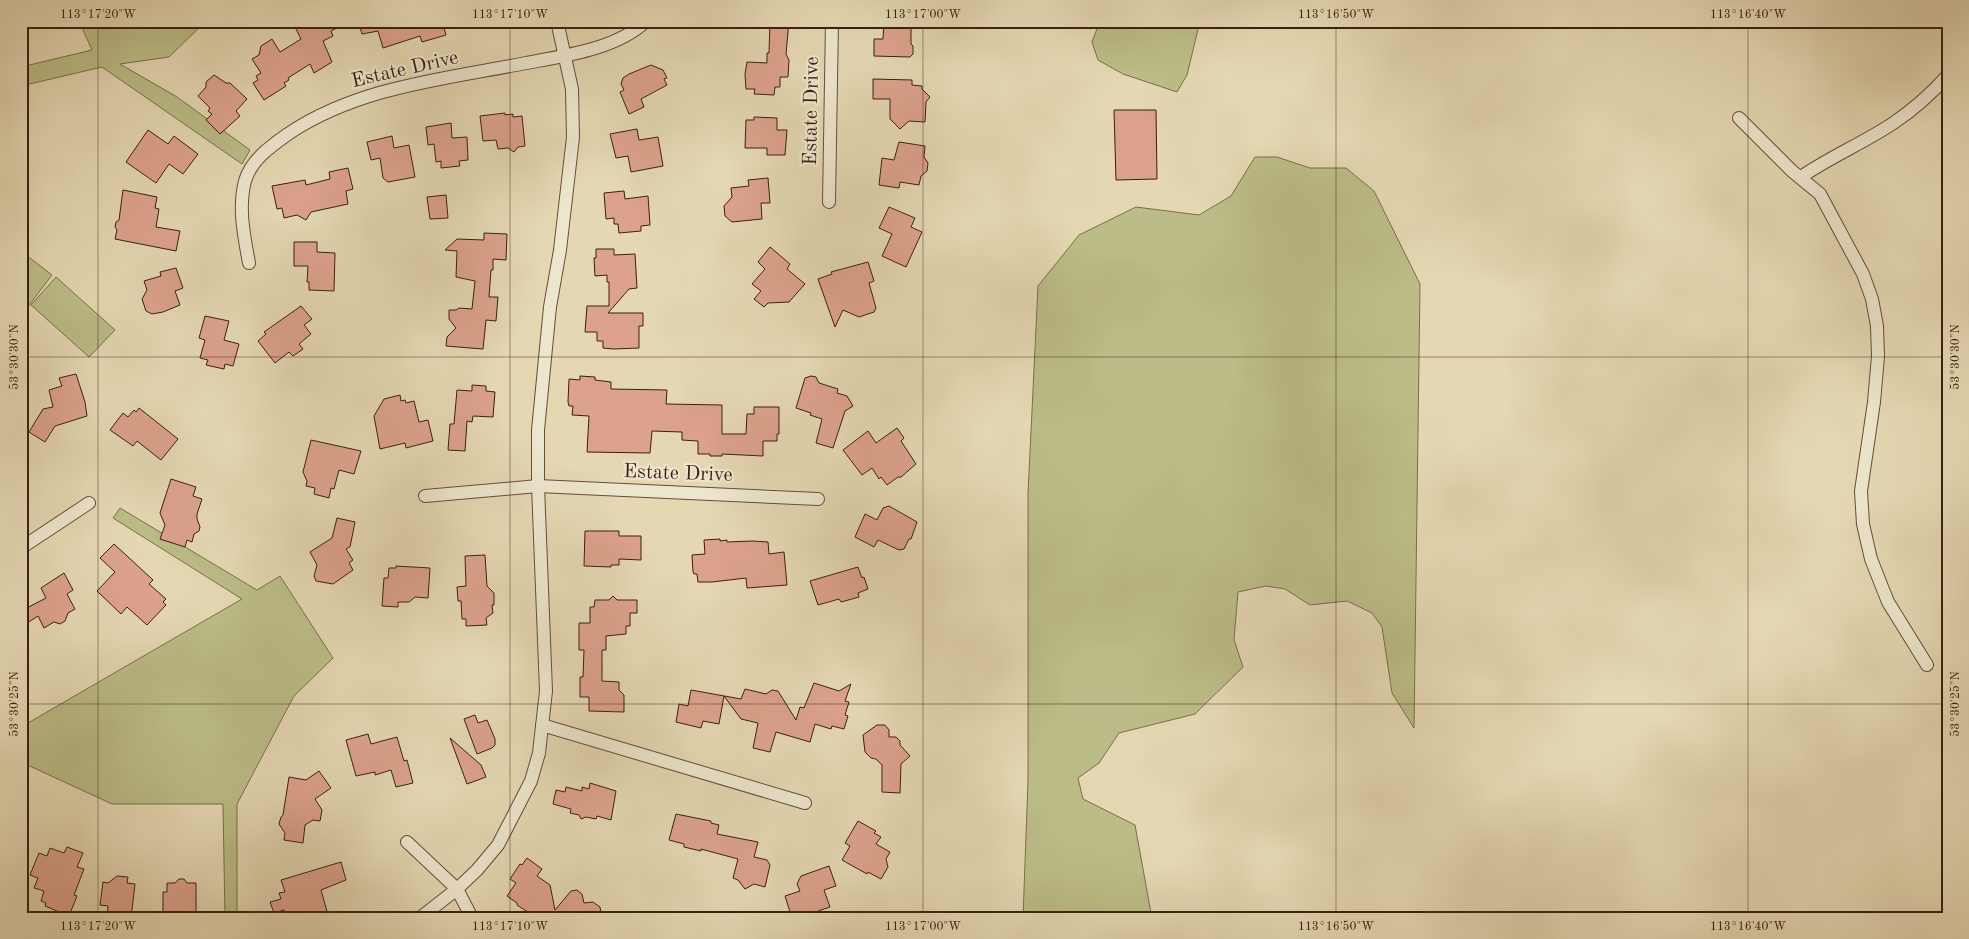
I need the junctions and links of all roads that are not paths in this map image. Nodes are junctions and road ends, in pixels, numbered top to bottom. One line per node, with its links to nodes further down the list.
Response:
1 (557, 21): 4 (street)
2 (646, 21): 4 (street, Estate Drive)
3 (832, 21): 8 (street, Estate Drive)
4 (564, 56): 9 (street, Estate Drive); 10 (street)
5 (1948, 75): 7 (street)
6 (1739, 118): 7 (street)
7 (1801, 177): 15 (street)
8 (829, 202)
9 (249, 263)
10 (538, 486): 11 (street, Estate Drive); 12 (street, Estate Drive); 16 (street)
11 (425, 496)
12 (818, 498)
13 (89, 503): 14 (street)
14 (21, 548)
15 (1927, 665)
16 (542, 725): 17 (street); 19 (street)
17 (805, 803)
18 (407, 842): 19 (street)
19 (456, 889): 20 (street); 21 (street)
20 (420, 918)
21 (472, 918)

